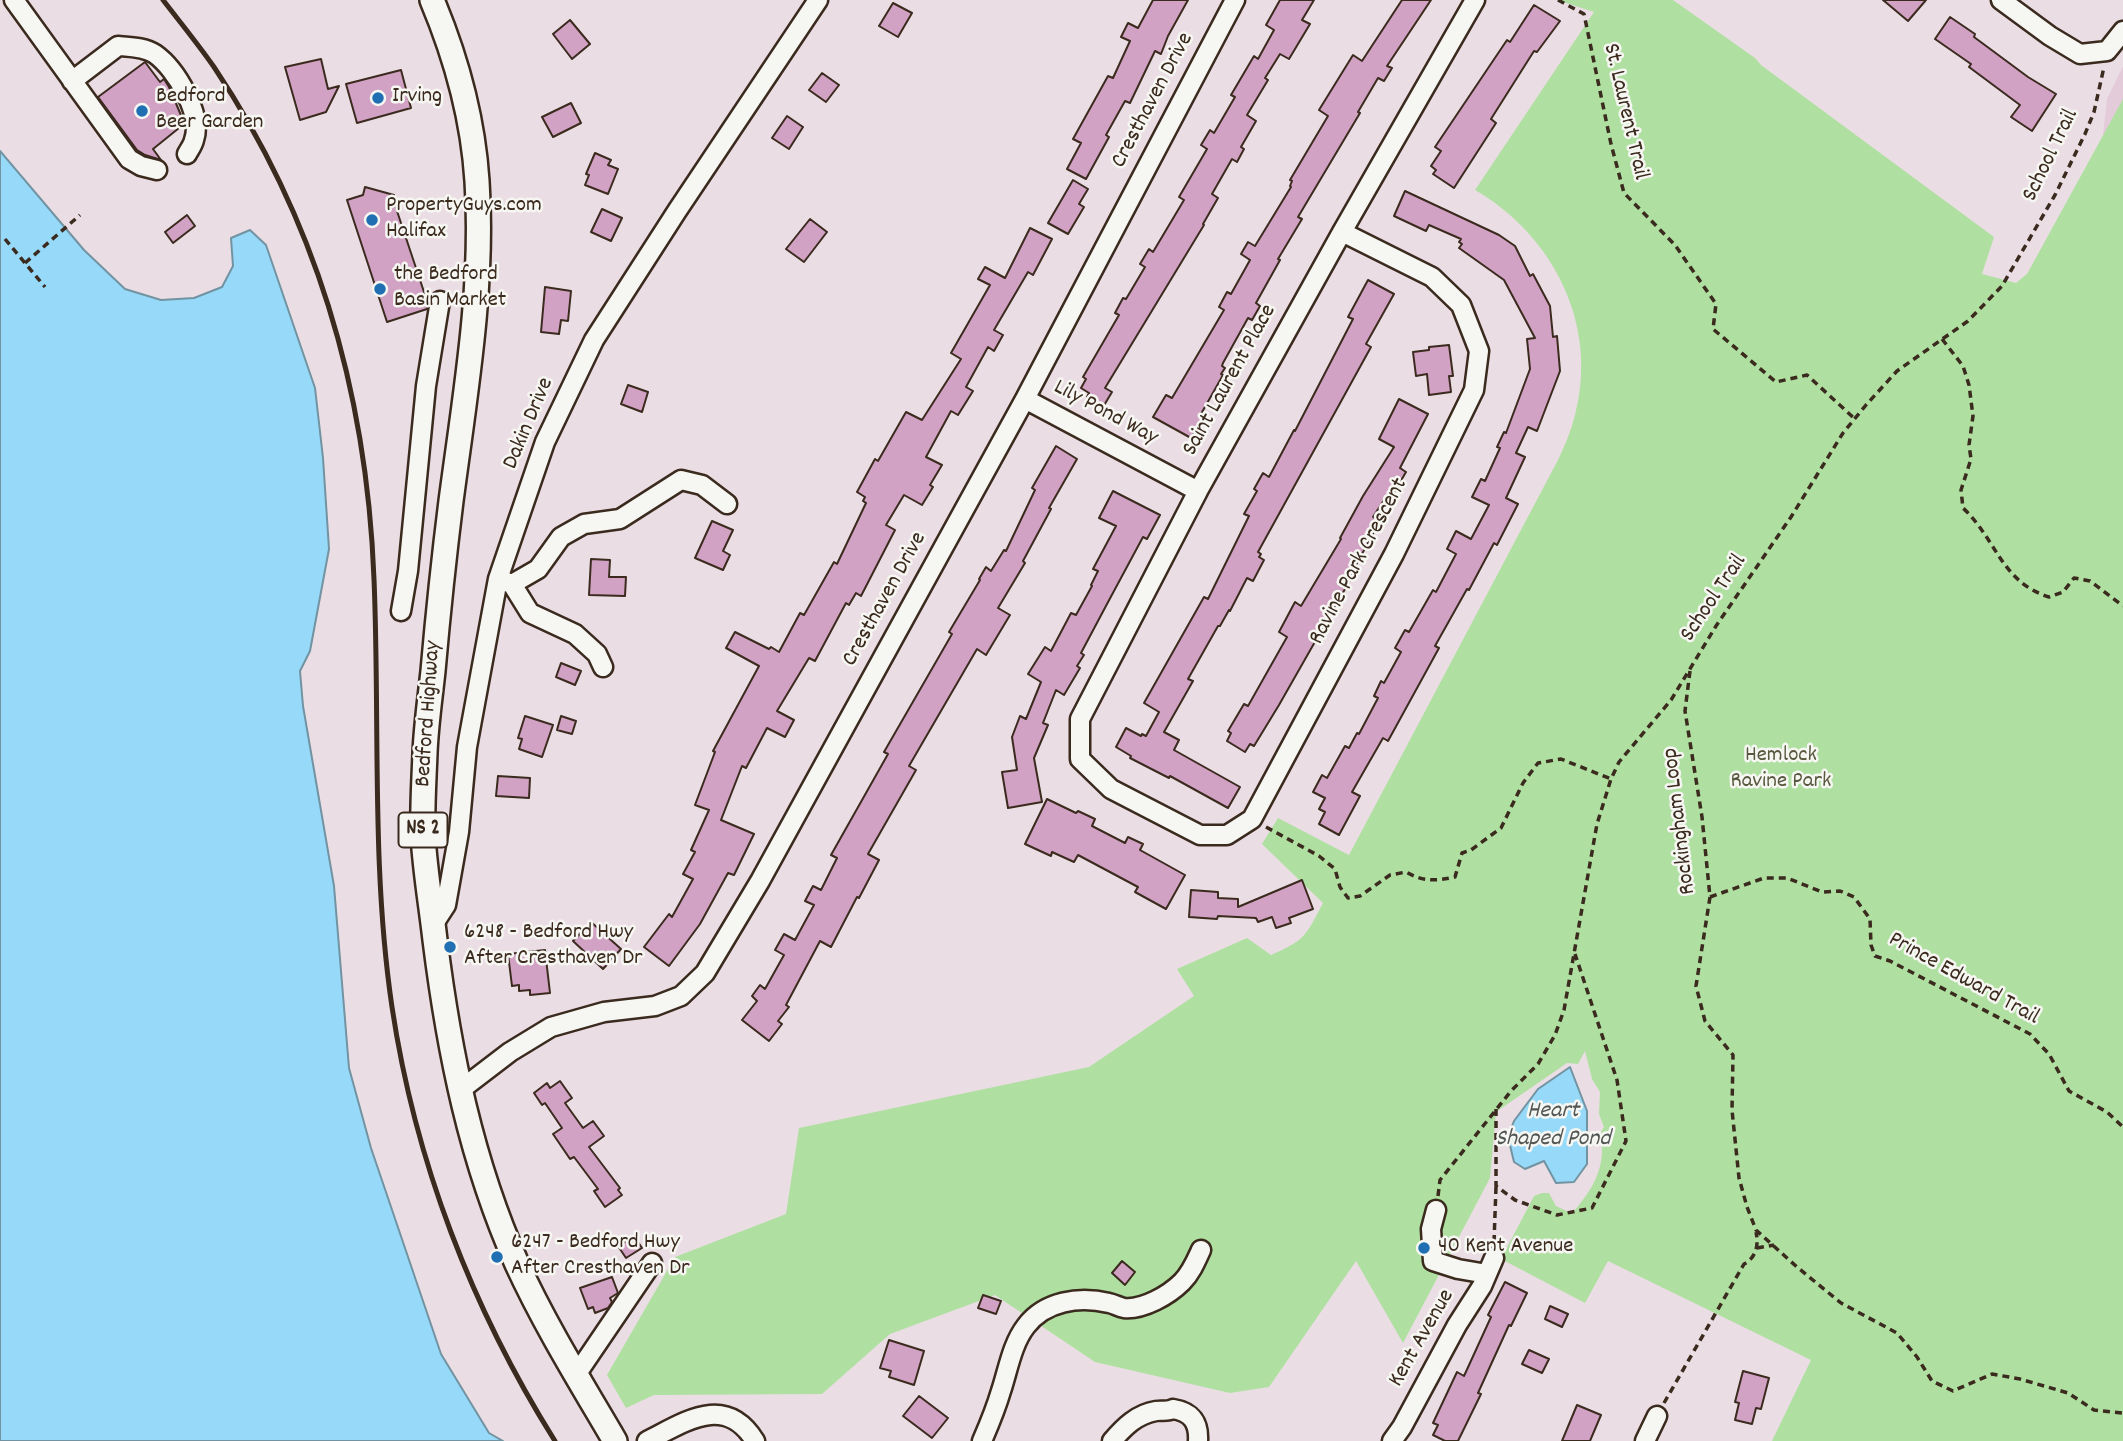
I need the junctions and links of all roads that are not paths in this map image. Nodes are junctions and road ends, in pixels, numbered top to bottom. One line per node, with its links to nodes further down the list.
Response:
1 (14, 0): 8 (street)
2 (432, 0): 20 (main road, Bedford Highway / NS 2)
3 (818, 0): 16 (street, Dakin Drive)
4 (1235, 0): 13 (street, Cresthaven Drive)
5 (1475, 0): 11 (street, Saint Laurent Place)
6 (2001, 0): 7 (street)
7 (2123, 31)
8 (72, 81): 9 (street); 10 (street)
9 (187, 154)
10 (157, 170)
11 (1342, 232): 14 (street, Saint Laurent Place); 19 (street, Ravine Park Crescent)
12 (440, 301): 17 (street)
13 (1025, 399): 14 (street, Lily Pond Way); 21 (street, Cresthaven Drive)
14 (1198, 491): 19 (street, Saint Laurent Place)
15 (727, 504): 16 (street)
16 (505, 581): 18 (street); 20 (street, Dakin Drive)
17 (401, 611)
18 (603, 667)
19 (1111, 789)
20 (433, 925): 21 (main road, Bedford Highway / NS 2)
21 (459, 1091): 25 (main road, Bedford Highway / NS 2)
22 (1436, 1210): 33 (street, Kent Avenue)
23 (1201, 1250): 30 (street)
24 (652, 1263): 25 (street)
25 (576, 1375): 27 (main road, Bedford Highway / NS 2)
26 (1657, 1416): 34 (street)
27 (615, 1441)
28 (647, 1441): 29 (street)
29 (755, 1441)
30 (982, 1441)
31 (1112, 1441): 32 (street)
32 (1198, 1441)
33 (1392, 1441)
34 (1645, 1441)

